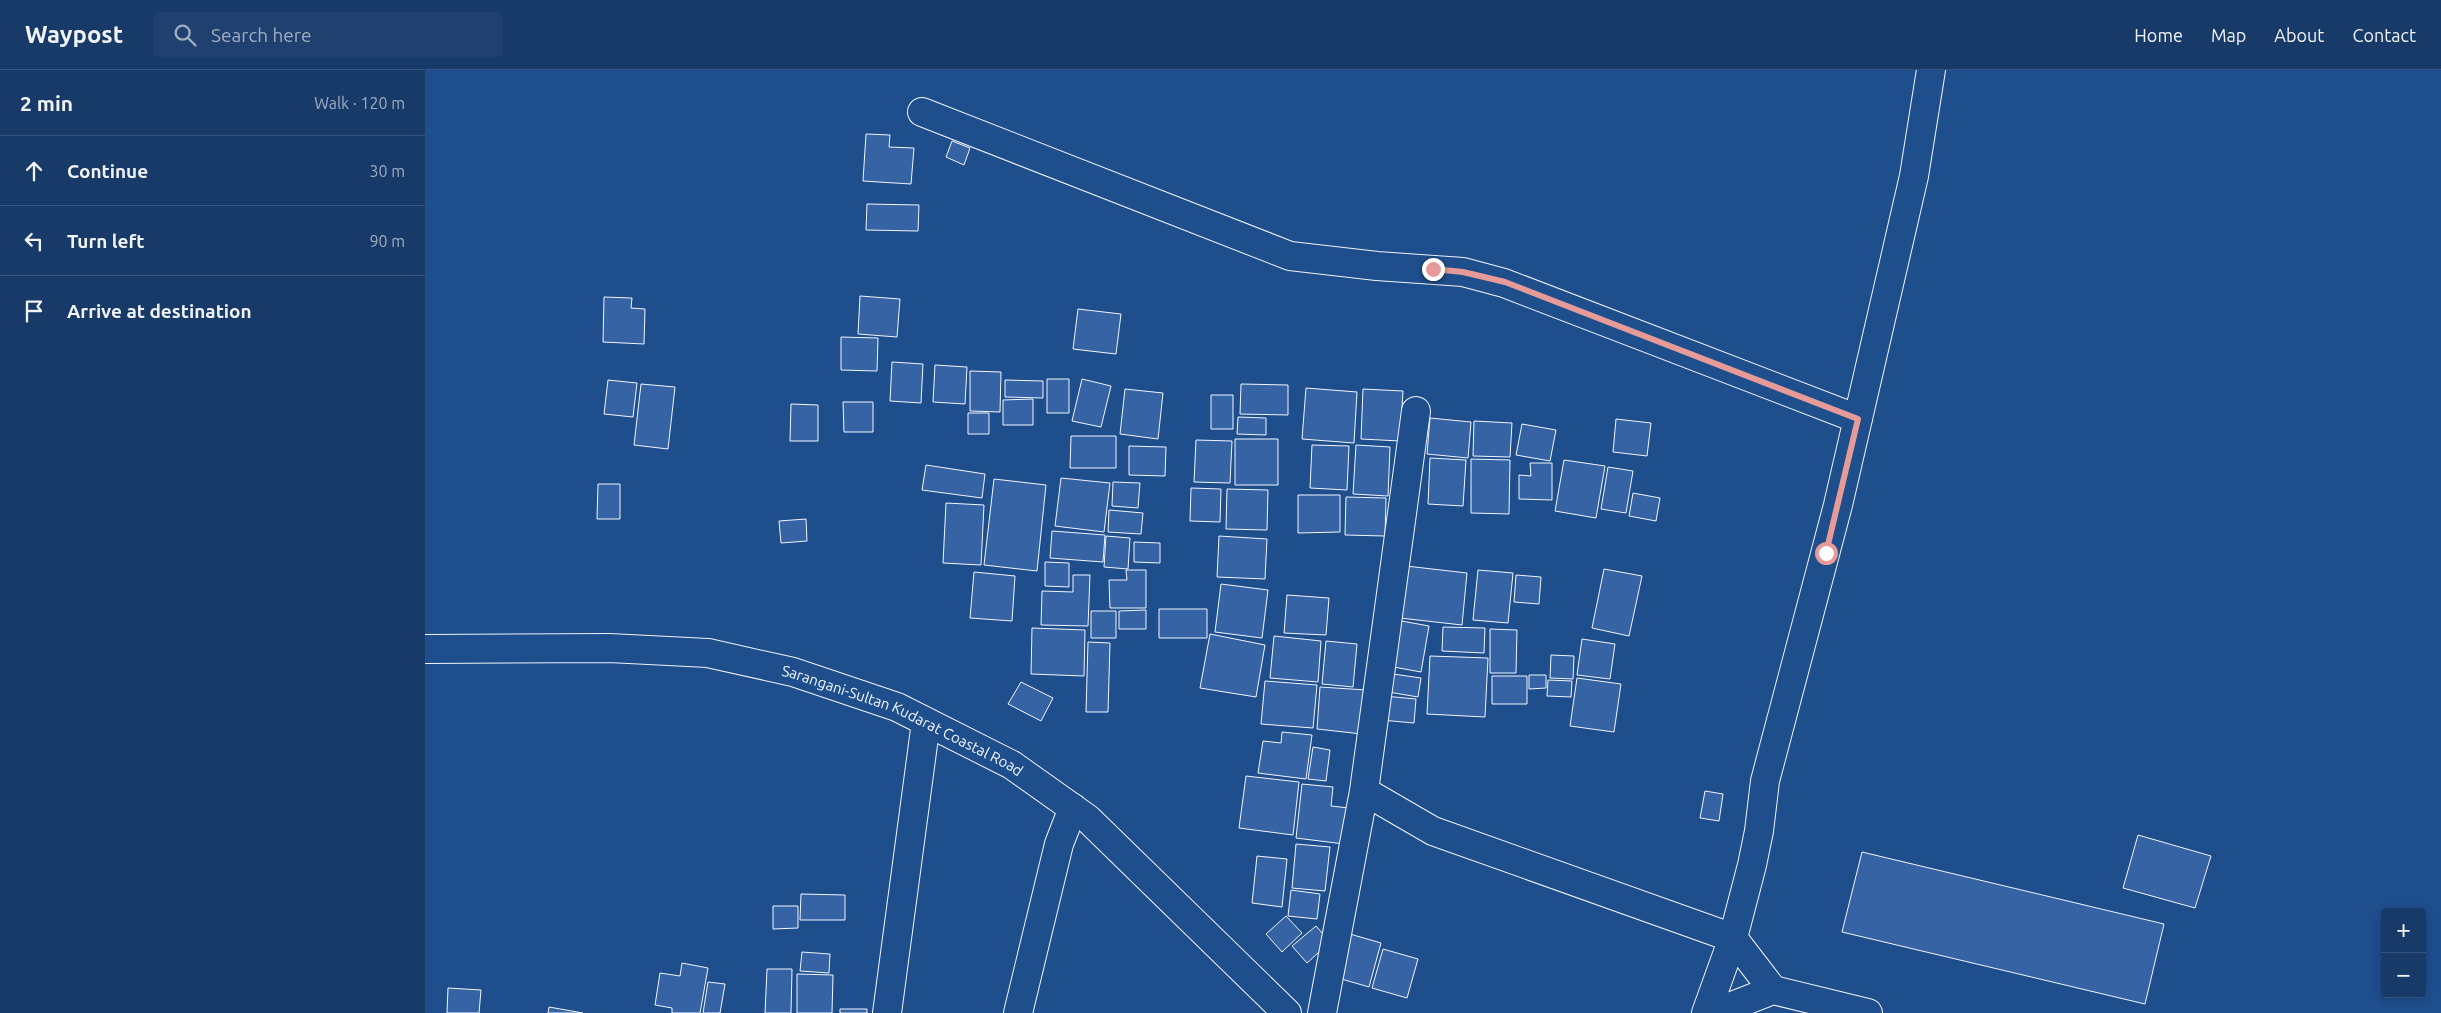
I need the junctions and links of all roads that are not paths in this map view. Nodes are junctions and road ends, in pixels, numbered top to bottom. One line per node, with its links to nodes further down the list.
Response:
1 (1931, 70): 4 (street)
2 (922, 112): 4 (street)
3 (1416, 411): 7 (street)
4 (1858, 419): 9 (street)
5 (425, 649): 6 (street, Sarangani-Sultan Kudarat Coastal Road)
6 (926, 722): 8 (street, Sarangani-Sultan Kudarat Coastal Road); 11 (street)
7 (1364, 792): 9 (street); 14 (street)
8 (1073, 808): 12 (street); 13 (street, Sarangani-Sultan Kudarat Coastal Road)
9 (1733, 938): 10 (street); 15 (street)
10 (1773, 990): 16 (street); 17 (street)
11 (887, 1013)
12 (1018, 1013)
13 (1287, 1013)
14 (1322, 1013)
15 (1706, 1013)
16 (1714, 1013)
17 (1868, 1013)

